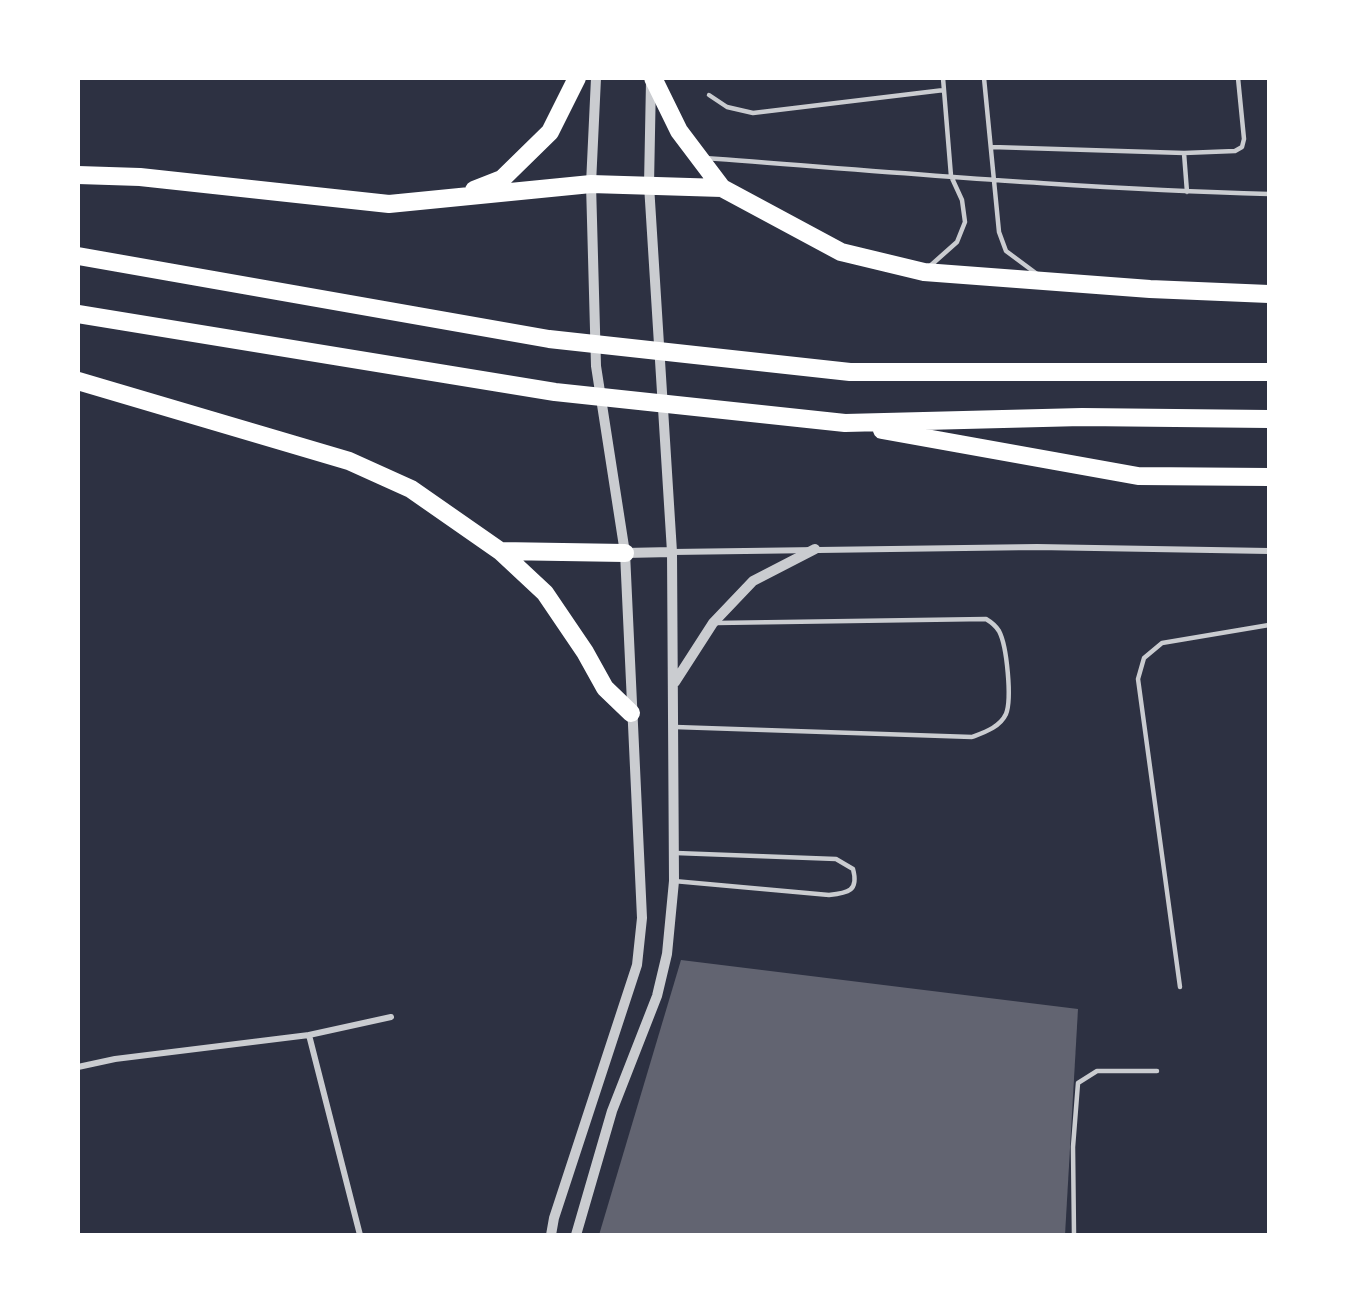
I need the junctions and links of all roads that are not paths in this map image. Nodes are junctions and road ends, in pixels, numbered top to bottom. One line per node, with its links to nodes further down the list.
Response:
1 (577, 78): 20 (highway)
2 (596, 78): 15 (street)
3 (652, 78): 11 (highway); 16 (street)
4 (943, 78): 7 (lane)
5 (984, 78): 9 (lane)
6 (1238, 78): 10 (lane)
7 (944, 90): 8 (lane); 13 (lane)
8 (709, 95)
9 (992, 147): 10 (lane); 14 (lane)
10 (1184, 153): 18 (lane)
11 (699, 157): 13 (lane); 17 (highway)
12 (78, 175): 20 (highway)
13 (951, 176): 14 (lane); 22 (lane)
14 (994, 181): 18 (lane); 23 (lane)
15 (591, 184): 16 (highway); 20 (highway); 35 (street)
16 (649, 185): 17 (highway); 34 (street)
17 (722, 188): 22 (highway)
18 (1187, 192): 19 (lane)
19 (1269, 194)
20 (455, 198)
21 (78, 256): 26 (highway)
22 (924, 272): 23 (highway)
23 (1046, 282): 24 (highway)
24 (1269, 294)
25 (78, 314): 29 (highway)
26 (1269, 372)
27 (78, 381): 32 (highway)
28 (1269, 418): 29 (highway)
29 (844, 423): 30 (highway)
30 (1269, 477)
31 (815, 549): 33 (street); 34 (street); 36 (street)
32 (500, 551): 35 (highway); 39 (highway)
33 (1269, 551)
34 (672, 552): 35 (street); 38 (street)
35 (625, 553): 39 (street)
36 (713, 624): 38 (street); 40 (lane)
37 (1269, 625): 43 (lane)
38 (675, 682): 40 (street)
39 (631, 712): 49 (street)
40 (675, 727): 41 (street)
41 (674, 853): 42 (street); 42 (lane)
42 (674, 881): 50 (street)
43 (1180, 987)
44 (391, 1017): 45 (street)
45 (309, 1035): 46 (street); 48 (street)
46 (78, 1067)
47 (1157, 1071): 51 (lane)
48 (360, 1235)
49 (551, 1235)
50 (576, 1235)
51 (1074, 1235)

